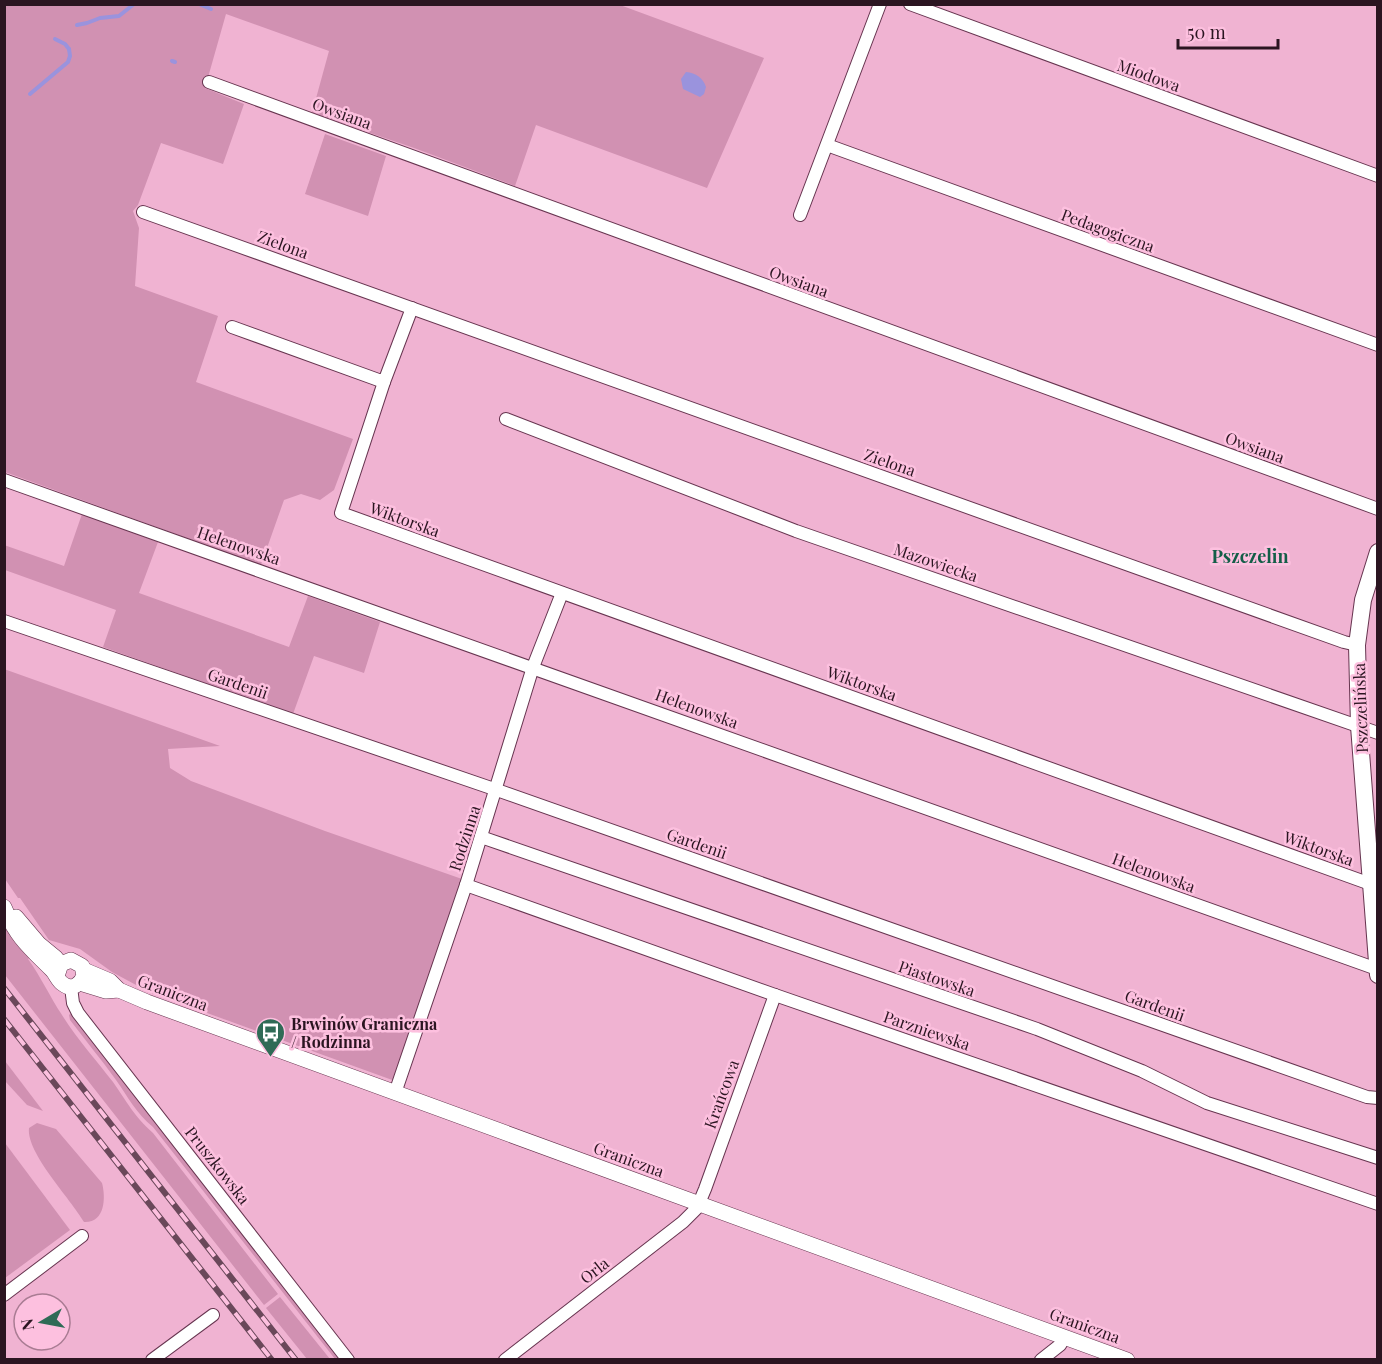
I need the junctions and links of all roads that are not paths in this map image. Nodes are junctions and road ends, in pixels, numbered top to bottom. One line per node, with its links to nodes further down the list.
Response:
1 (880, 4): 4 (street)
2 (910, 4): 5 (street, Miodowa)
3 (209, 82): 14 (street, Owsiana)
4 (827, 146): 7 (street); 10 (street, Pedagogiczna)
5 (1377, 176)
6 (143, 212): 8 (street, Zielona)
7 (800, 215)
8 (412, 308): 11 (street); 18 (street, Zielona)
9 (232, 327): 11 (street)
10 (1377, 345)
11 (384, 382): 16 (street, Wiktorska)
12 (506, 419): 20 (street, Mazowiecka)
13 (4, 480): 19 (street, Helenowska)
14 (1377, 509)
15 (1377, 552): 18 (main road, Pszczelińska)
16 (562, 593): 19 (street, Rodzinna); 25 (street, Wiktorska)
17 (4, 621): 22 (street, Gardenii)
18 (1357, 645): 20 (main road, Pszczelińska)
19 (533, 667): 22 (street, Rodzinna); 28 (street, Helenowska)
20 (1359, 726): 21 (street, Mazowiecka); 25 (main road, Pszczelińska)
21 (1377, 733)
22 (497, 790): 23 (street, Rodzinna); 33 (street, Gardenii)
23 (482, 837): 24 (street, Rodzinna); 34 (street, Piastowska)
24 (466, 885): 31 (street, Parzniewska); 32 (street, Rodzinna)
25 (1375, 885): 28 (main road, Pszczelińska)
26 (4, 906): 27 (street)
27 (61, 969): 30 (street); 30 (street, Graniczna)
28 (1377, 969): 29 (main road, Pszczelińska)
29 (1377, 975)
30 (78, 980): 32 (street, Graniczna); 42 (street, Pruszkowska)
31 (775, 995): 35 (street, Krańcowa); 36 (street, Parzniewska)
32 (395, 1093): 35 (street, Graniczna)
33 (1377, 1098)
34 (1377, 1158)
35 (699, 1204): 40 (street, Graniczna); 43 (street, Orla)
36 (1377, 1204)
37 (82, 1236): 38 (street)
38 (4, 1294)
39 (213, 1315): 41 (street)
40 (1065, 1337): 44 (street); 45 (street, Graniczna)
41 (152, 1359)
42 (348, 1359)
43 (506, 1359)
44 (1041, 1359)
45 (1127, 1359)

